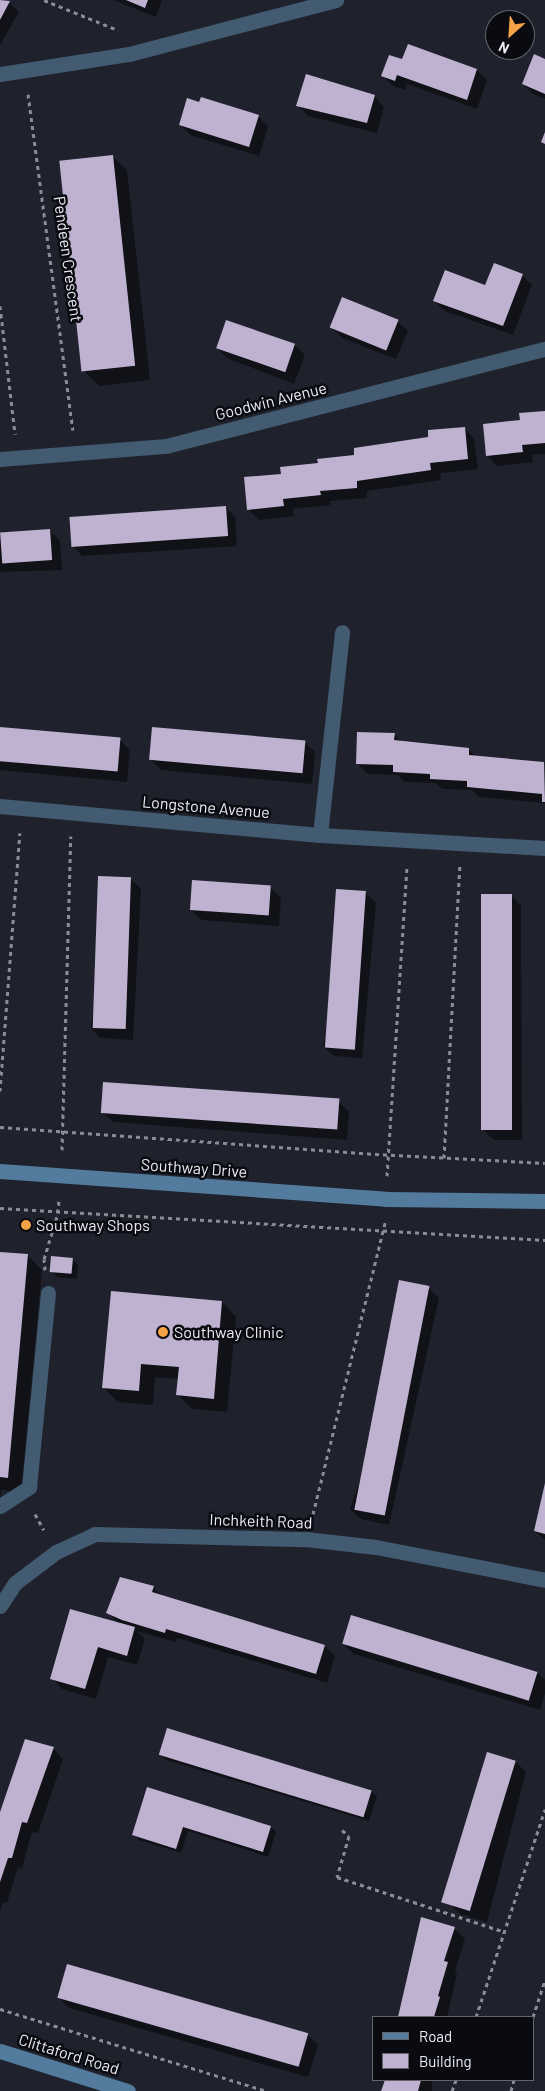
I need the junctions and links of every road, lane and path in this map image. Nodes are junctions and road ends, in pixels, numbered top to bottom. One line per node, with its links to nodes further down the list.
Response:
1 (44, 0): 3 (path)
2 (336, 0): 3 (street)
3 (160, 46): 4 (street)
4 (25, 70): 5 (street); 8 (path, Pendeen Crescent)
5 (0, 74)
6 (0, 306): 9 (path)
7 (545, 349): 8 (street, Goodwin Avenue)
8 (76, 452): 9 (street, Goodwin Avenue)
9 (18, 457): 10 (street, Goodwin Avenue)
10 (0, 458)
11 (342, 632): 15 (street)
12 (0, 806): 13 (street, Longstone Avenue)
13 (22, 808): 14 (street, Longstone Avenue); 19 (path)
14 (72, 812): 15 (street, Longstone Avenue); 21 (path)
15 (320, 835): 16 (street, Longstone Avenue)
16 (408, 840): 17 (street, Longstone Avenue); 22 (path)
17 (461, 843): 18 (street, Longstone Avenue); 23 (path)
18 (545, 848)
19 (0, 1091)
20 (0, 1127): 21 (path)
21 (62, 1133): 22 (path); 26 (path)
22 (388, 1155): 23 (path); 27 (path)
23 (444, 1158): 24 (path)
24 (545, 1163)
25 (0, 1171): 26 (street, Southway Drive)
26 (61, 1176): 27 (street, Southway Drive); 30 (path)
27 (386, 1199): 28 (street, Southway Drive); 31 (path)
28 (545, 1201)
29 (0, 1208): 30 (path)
30 (58, 1213): 31 (path); 33 (path)
31 (385, 1231): 32 (path); 36 (path)
32 (545, 1240)
33 (48, 1293): 34 (street)
34 (22, 1491): 35 (street); 37 (path)
35 (0, 1506)
36 (306, 1539): 37 (street, Inchkeith Road); 38 (street, Inchkeith Road)
37 (56, 1552): 39 (street, Inchkeith Road)
38 (545, 1580)
39 (0, 1606)
40 (545, 1809): 42 (path)
41 (342, 1830): 42 (path)
42 (504, 1932): 45 (path)
43 (545, 1979): 46 (path)
44 (0, 2009): 49 (path)
45 (476, 2016)
46 (533, 2016)
47 (0, 2051): 48 (street, Clittaford Road)
48 (128, 2091)
49 (266, 2091)

